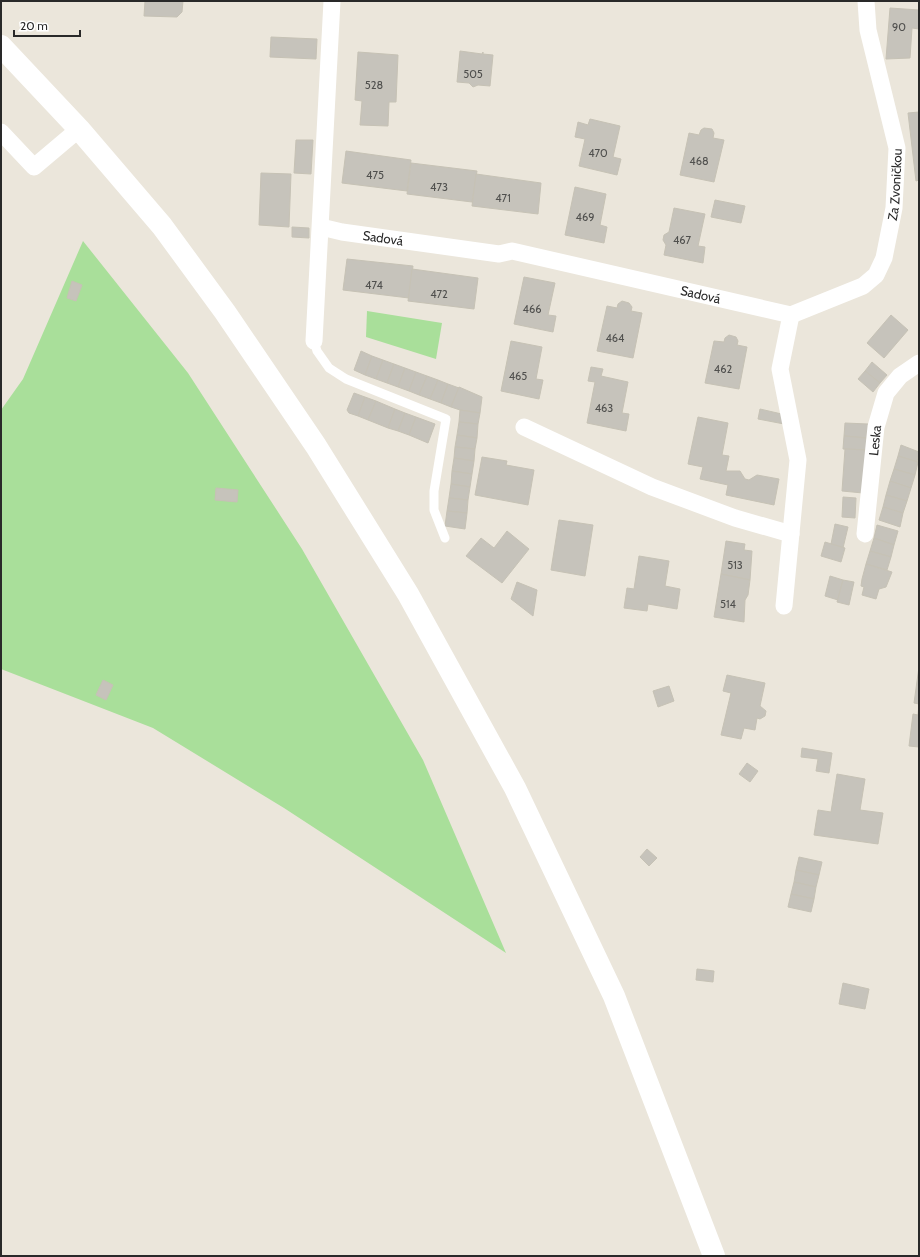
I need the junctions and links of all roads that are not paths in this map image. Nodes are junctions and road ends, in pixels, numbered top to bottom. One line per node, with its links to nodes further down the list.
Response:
1 (332, 1): 6 (street)
2 (866, 1): 7 (street, Za Zvoničkou)
3 (1, 46): 4 (main road)
4 (79, 129): 5 (street); 15 (main road)
5 (1, 132)
6 (321, 227): 7 (street, Sadová); 8 (street)
7 (791, 315): 11 (street)
8 (314, 341): 13 (lane)
9 (919, 363): 12 (street, Leska)
10 (524, 427): 11 (street)
11 (791, 534): 14 (street)
12 (865, 534)
13 (445, 538)
14 (784, 606)
15 (714, 1256)

